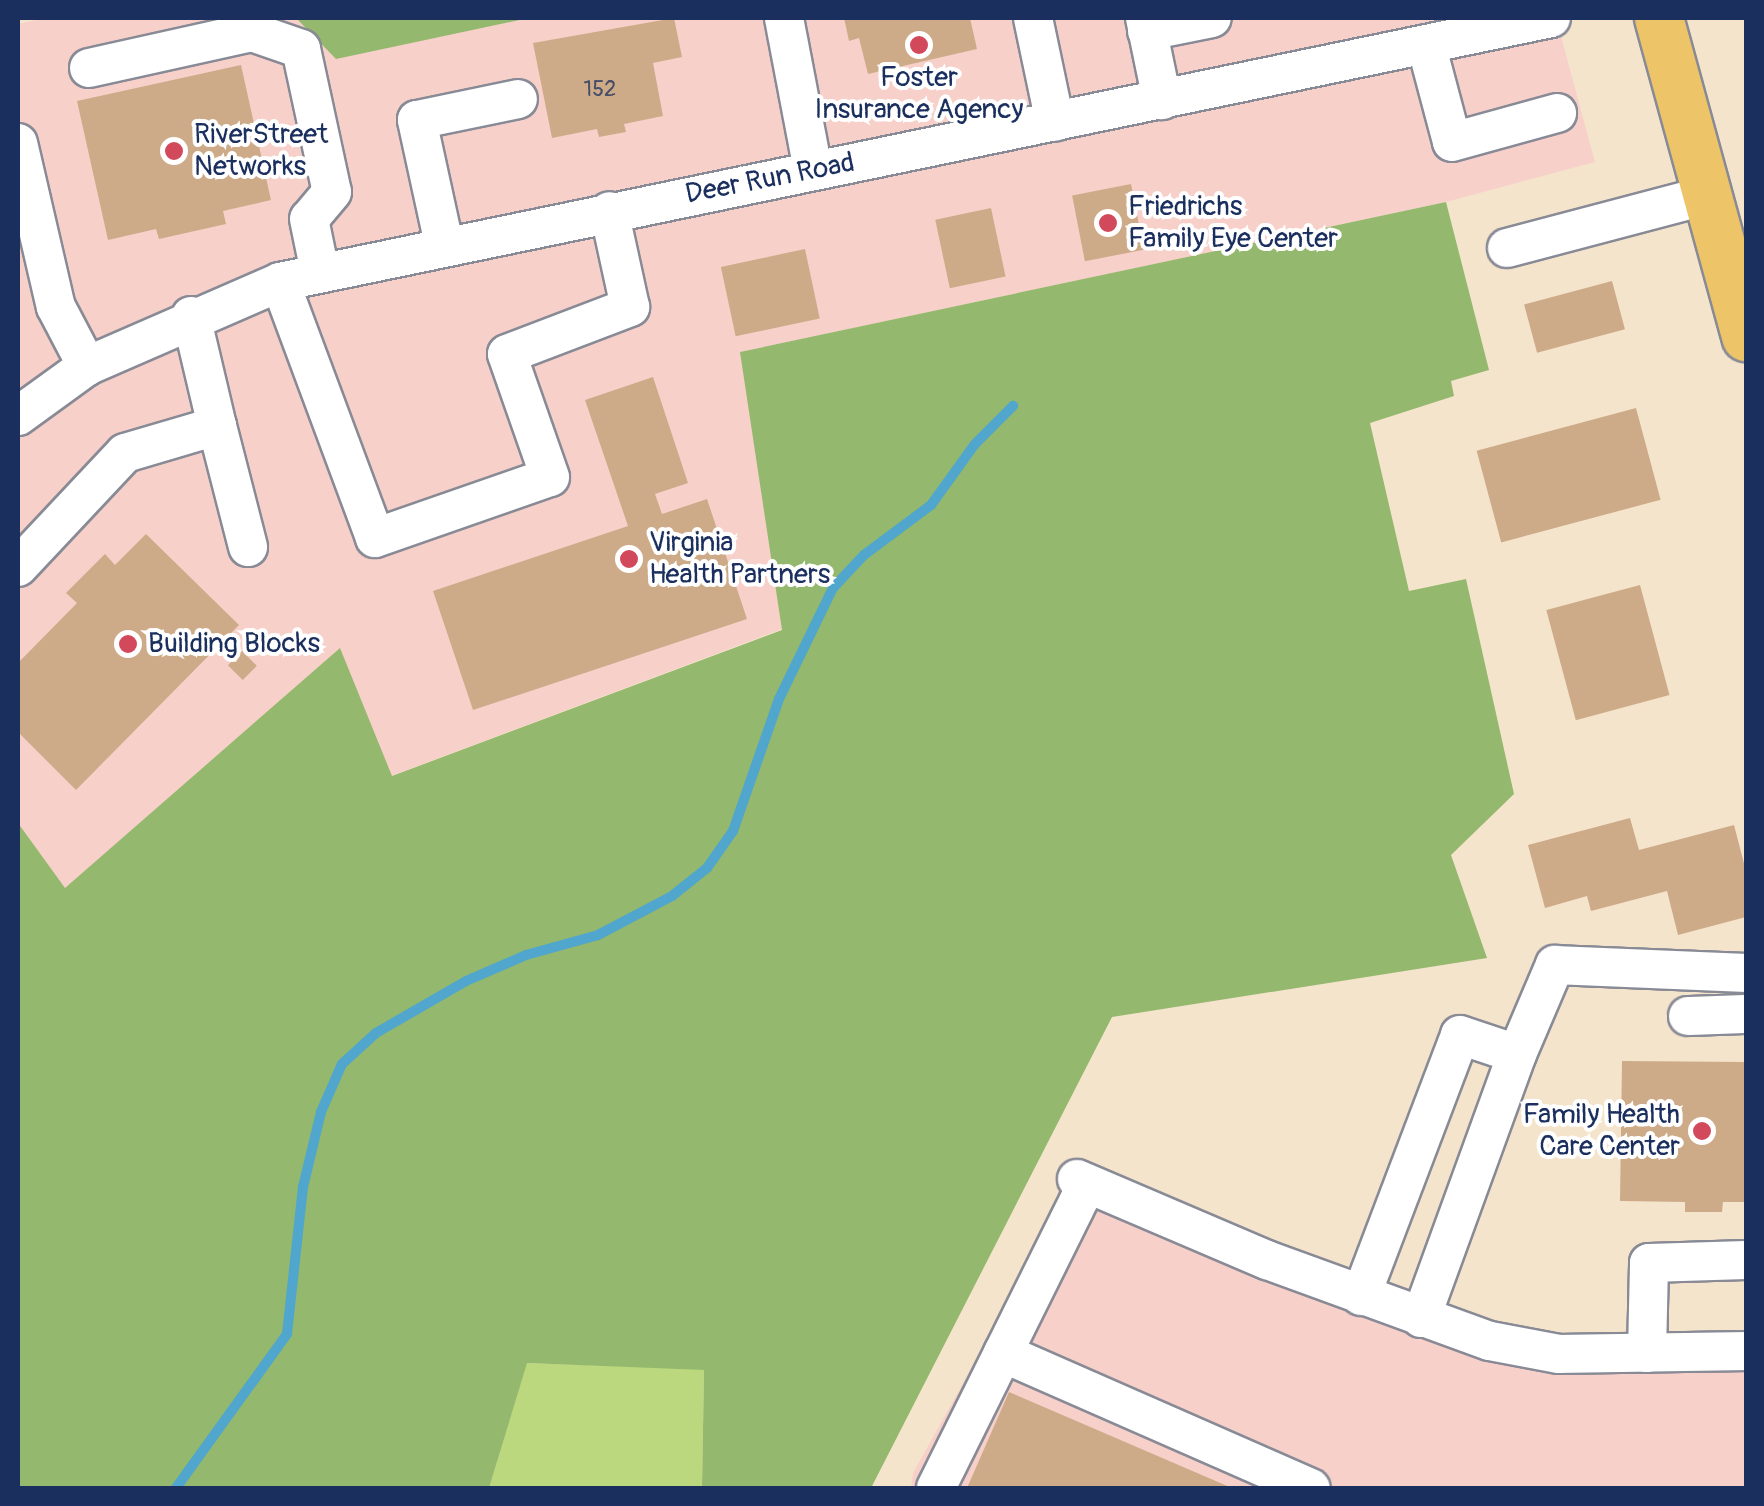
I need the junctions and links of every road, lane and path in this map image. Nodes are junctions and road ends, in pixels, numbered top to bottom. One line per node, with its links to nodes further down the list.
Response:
1 (784, 18): 15 (street)
2 (1033, 18): 13 (street)
3 (1212, 18): 6 (street)
4 (1552, 18): 7 (street, Deer Run Road)
5 (1659, 18): 16 (main road)
6 (1146, 24): 11 (street)
7 (1478, 25): 8 (street, Deer Run Road)
8 (1426, 44): 11 (street, Deer Run Road); 12 (street)
9 (89, 68): 21 (street)
10 (518, 98): 18 (street)
11 (1162, 100): 13 (street, Deer Run Road)
12 (1557, 114)
13 (1054, 122): 15 (street, Deer Run Road)
14 (18, 143): 20 (street)
15 (813, 170): 17 (street, Deer Run Road)
16 (1708, 195): 19 (street); 24 (main road)
17 (609, 211): 18 (street, Deer Run Road); 22 (street)
18 (444, 244): 21 (street, Deer Run Road)
19 (1507, 248)
20 (31, 262): 25 (street)
21 (320, 272): 22 (street, Deer Run Road)
22 (280, 282): 23 (street, Deer Run Road)
23 (192, 316): 25 (street, Deer Run Road); 27 (street)
24 (1745, 327)
25 (87, 366): 26 (street, Deer Run Road)
26 (18, 416)
27 (217, 426): 28 (street); 29 (street)
28 (248, 547)
29 (18, 567)
30 (1746, 973): 33 (street)
31 (1746, 1014): 32 (street)
32 (1688, 1016)
33 (1518, 1054): 35 (street); 36 (street)
34 (1746, 1260): 39 (street)
35 (1360, 1296): 36 (street); 38 (street)
36 (1421, 1318): 39 (street)
37 (1746, 1351): 39 (street)
38 (1003, 1353): 40 (street); 41 (street)
39 (1648, 1353)
40 (936, 1488)
41 (1311, 1488)

